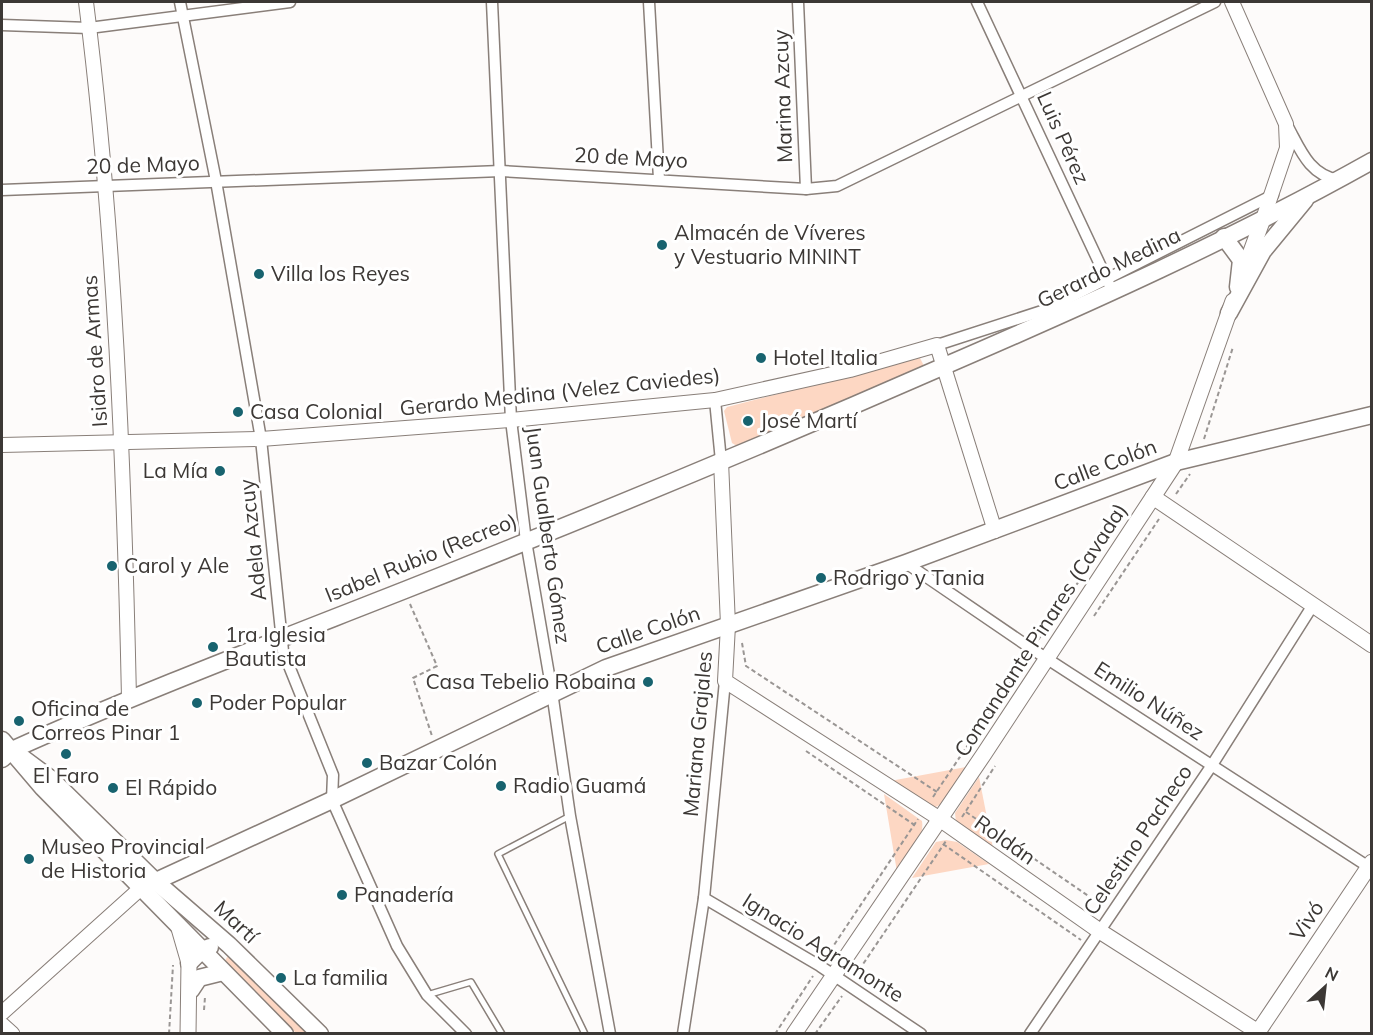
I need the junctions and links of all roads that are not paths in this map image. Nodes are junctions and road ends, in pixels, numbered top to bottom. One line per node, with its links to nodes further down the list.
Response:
1 (86, 2): 12 (street, Isidro de Armas)
2 (180, 2): 10 (street, Adela Azcuy)
3 (291, 2): 10 (street)
4 (492, 2): 16 (street, Juan Gualberto Gómez)
5 (649, 2): 17 (street)
6 (798, 2): 21 (street, Marina Azcuy)
7 (977, 2): 13 (street, Luis Pérez)
8 (1215, 2): 13 (street, 20 de Mayo)
9 (1232, 2): 14 (street)
10 (182, 16): 12 (street); 19 (street, Adela Azcuy)
11 (2, 25): 12 (street)
12 (89, 28): 20 (street, Isidro de Armas)
13 (1023, 96): 21 (street, 20 de Mayo); 27 (street, Luis Pérez)
14 (1286, 124): 18 (street); 24 (street)
15 (1371, 161): 18 (main road, Gerardo Medina)
16 (501, 171): 17 (street, 20 de Mayo); 19 (street, 20 de Mayo); 35 (street, Juan Gualberto Gómez)
17 (659, 179): 21 (street, 20 de Mayo)
18 (1338, 180): 23 (main road, Gerardo Medina)
19 (216, 181): 20 (street, 20 de Mayo); 36 (street, Adela Azcuy)
20 (104, 186): 22 (street, 20 de Mayo); 37 (street, Isidro de Armas)
21 (806, 189)
22 (2, 190)
23 (1309, 194): 25 (main road, Gerardo Medina); 29 (main road)
24 (1273, 195): 25 (street); 27 (street, Gerardo Medina)
25 (1263, 219): 26 (main road, Gerardo Medina); 28 (main road, Comandante Pinares (Cavada))
26 (1224, 237): 27 (main road, Gerardo Medina); 28 (main road)
27 (1110, 286): 30 (street, Gerardo Medina); 31 (main road, Gerardo Medina)
28 (1238, 287): 29 (main road, Comandante Pinares (Cavada))
29 (1229, 313): 40 (main road, Comandante Pinares (Cavada))
30 (938, 345): 31 (street); 32 (street, Gerardo Medina (Velez Caviedes))
31 (945, 366): 33 (main road, Gerardo Medina); 42 (street)
32 (715, 400): 35 (street, Gerardo Medina (Velez Caviedes)); 39 (street, Mariana Grajales)
33 (860, 404): 39 (main road, Isabel Rubio (Recreo))
34 (1371, 415): 40 (main road, Calle Colón)
35 (512, 420): 36 (street, Gerardo Medina (Velez Caviedes)); 43 (street, Juan Gualberto Gómez)
36 (261, 439): 37 (street, Gerardo Medina (Velez Caviedes)); 47 (street, Adela Azcuy)
37 (123, 444): 38 (street, Gerardo Medina (Velez Caviedes)); 52 (street, Isidro de Armas)
38 (2, 445)
39 (721, 461): 43 (main road, Isabel Rubio (Recreo)); 46 (street, Mariana Grajales)
40 (1176, 462): 41 (main road, Comandante Pinares (Cavada)); 42 (main road, Calle Colón)
41 (1153, 497): 45 (main road); 49 (main road, Comandante Pinares (Cavada))
42 (995, 531): 44 (main road, Calle Colón)
43 (526, 541): 47 (main road, Isabel Rubio (Recreo)); 51 (street, Juan Gualberto Gómez)
44 (906, 563): 46 (main road, Calle Colón); 49 (street, Emilio Núñez)
45 (1313, 605): 48 (main road); 54 (street, Celestino Pacheco)
46 (733, 624): 50 (street, Mariana Grajales); 51 (main road, Calle Colón)
47 (283, 637): 52 (main road, Isabel Rubio (Recreo)); 55 (street, Adela Azcuy)
48 (1371, 645)
49 (1046, 658): 54 (street, Emilio Núñez); 57 (main road, Comandante Pinares (Cavada))
50 (725, 681): 57 (street, Roldán); 62 (street, Mariana Grajales)
51 (552, 692): 55 (main road, Calle Colón); 56 (street, Juan Gualberto Gómez)
52 (129, 698): 53 (main road, Isabel Rubio (Recreo))
53 (5, 750): 60 (main road, Martí)
54 (1212, 765): 58 (street, Emilio Núñez); 64 (street, Celestino Pacheco)
55 (333, 800): 59 (main road, Calle Colón); 71 (street, Adela Azcuy)
56 (570, 816): 81 (lane); 82 (street, Juan Gualberto Gómez)
57 (940, 819): 64 (main road, Roldán); 68 (main road, Comandante Pinares (Cavada))
58 (1370, 866): 74 (main road, Vivó)
59 (177, 869): 60 (main road, Calle Colón); 61 (main road)
60 (147, 884): 61 (main road, Martí); 63 (main road, Martí); 72 (street, Calle Colón)
61 (172, 895): 63 (main road); 65 (main road, Martí)
62 (704, 898): 68 (street, Ignacio Agramonte); 83 (street, Mariana Grajales)
63 (176, 923): 66 (main road, Martí); 67 (main road)
64 (1101, 932): 74 (main road, Roldán); 86 (street, Celestino Pacheco)
65 (229, 945): 66 (main road); 78 (main road, Martí)
66 (202, 950): 67 (main road); 69 (main road, Martí)
67 (189, 963): 70 (main road)
68 (826, 970): 84 (main road, Comandante Pinares (Cavada)); 85 (street, Ignacio Agramonte)
69 (223, 972): 70 (main road); 77 (main road, Martí)
70 (198, 992): 76 (main road)
71 (427, 995): 79 (street, Adela Azcuy); 80 (lane)
72 (2, 1013)
73 (2, 1024): 75 (main road)
74 (1258, 1033)
75 (12, 1034)
76 (188, 1034)
77 (285, 1034)
78 (320, 1034)
79 (465, 1034)
80 (502, 1034)
81 (585, 1034)
82 (610, 1034)
83 (682, 1034)
84 (794, 1034)
85 (921, 1034)
86 (1030, 1034)

